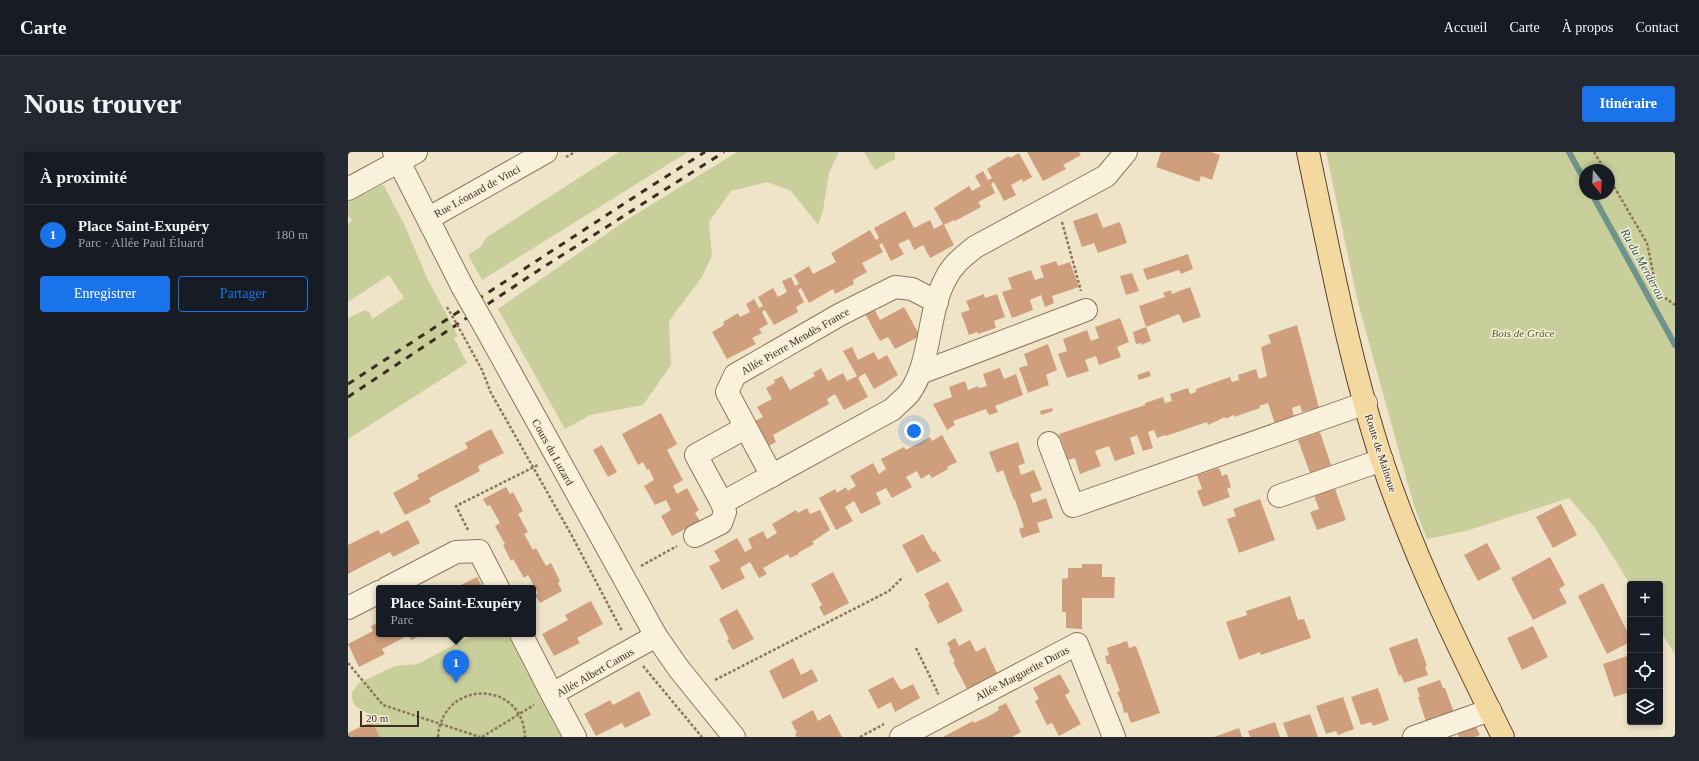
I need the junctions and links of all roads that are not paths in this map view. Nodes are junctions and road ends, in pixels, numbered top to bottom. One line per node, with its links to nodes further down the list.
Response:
1 (546, 152): 6 (street, Rue Léonard de Vinci)
2 (1126, 152): 7 (street)
3 (1308, 152): 10 (main road, Route de Malnoue)
4 (403, 155): 5 (street); 6 (street, Cours du Luzard)
5 (348, 189)
6 (429, 218): 22 (street, Cours du Luzard, bridge)
7 (937, 302): 9 (street); 11 (street, Allée Pierre Mendès France)
8 (1086, 310): 9 (street)
9 (920, 373): 14 (street)
10 (1366, 403): 12 (street); 13 (main road, Route de Malnoue)
11 (746, 428): 14 (street, Allée Pierre Mendès France); 16 (street)
12 (1049, 443)
13 (1382, 460): 15 (street); 25 (main road, Route de Malnoue)
14 (772, 476): 16 (street)
15 (1278, 496)
16 (722, 503): 17 (street)
17 (695, 536)
18 (393, 585): 19 (street)
19 (496, 585)
20 (376, 594): 21 (street)
21 (348, 608)
22 (656, 636): 24 (street, Allée Albert Camus); 28 (street, Cours du Luzard)
23 (523, 637): 24 (street)
24 (552, 694): 27 (street, Allée Albert Camus)
25 (1490, 710): 30 (street); 31 (main road, Route de Malnoue)
26 (894, 730): 29 (street, Allée Marguerite Duras)
27 (575, 737)
28 (734, 737)
29 (1114, 737)
30 (1414, 737)
31 (1503, 737)

